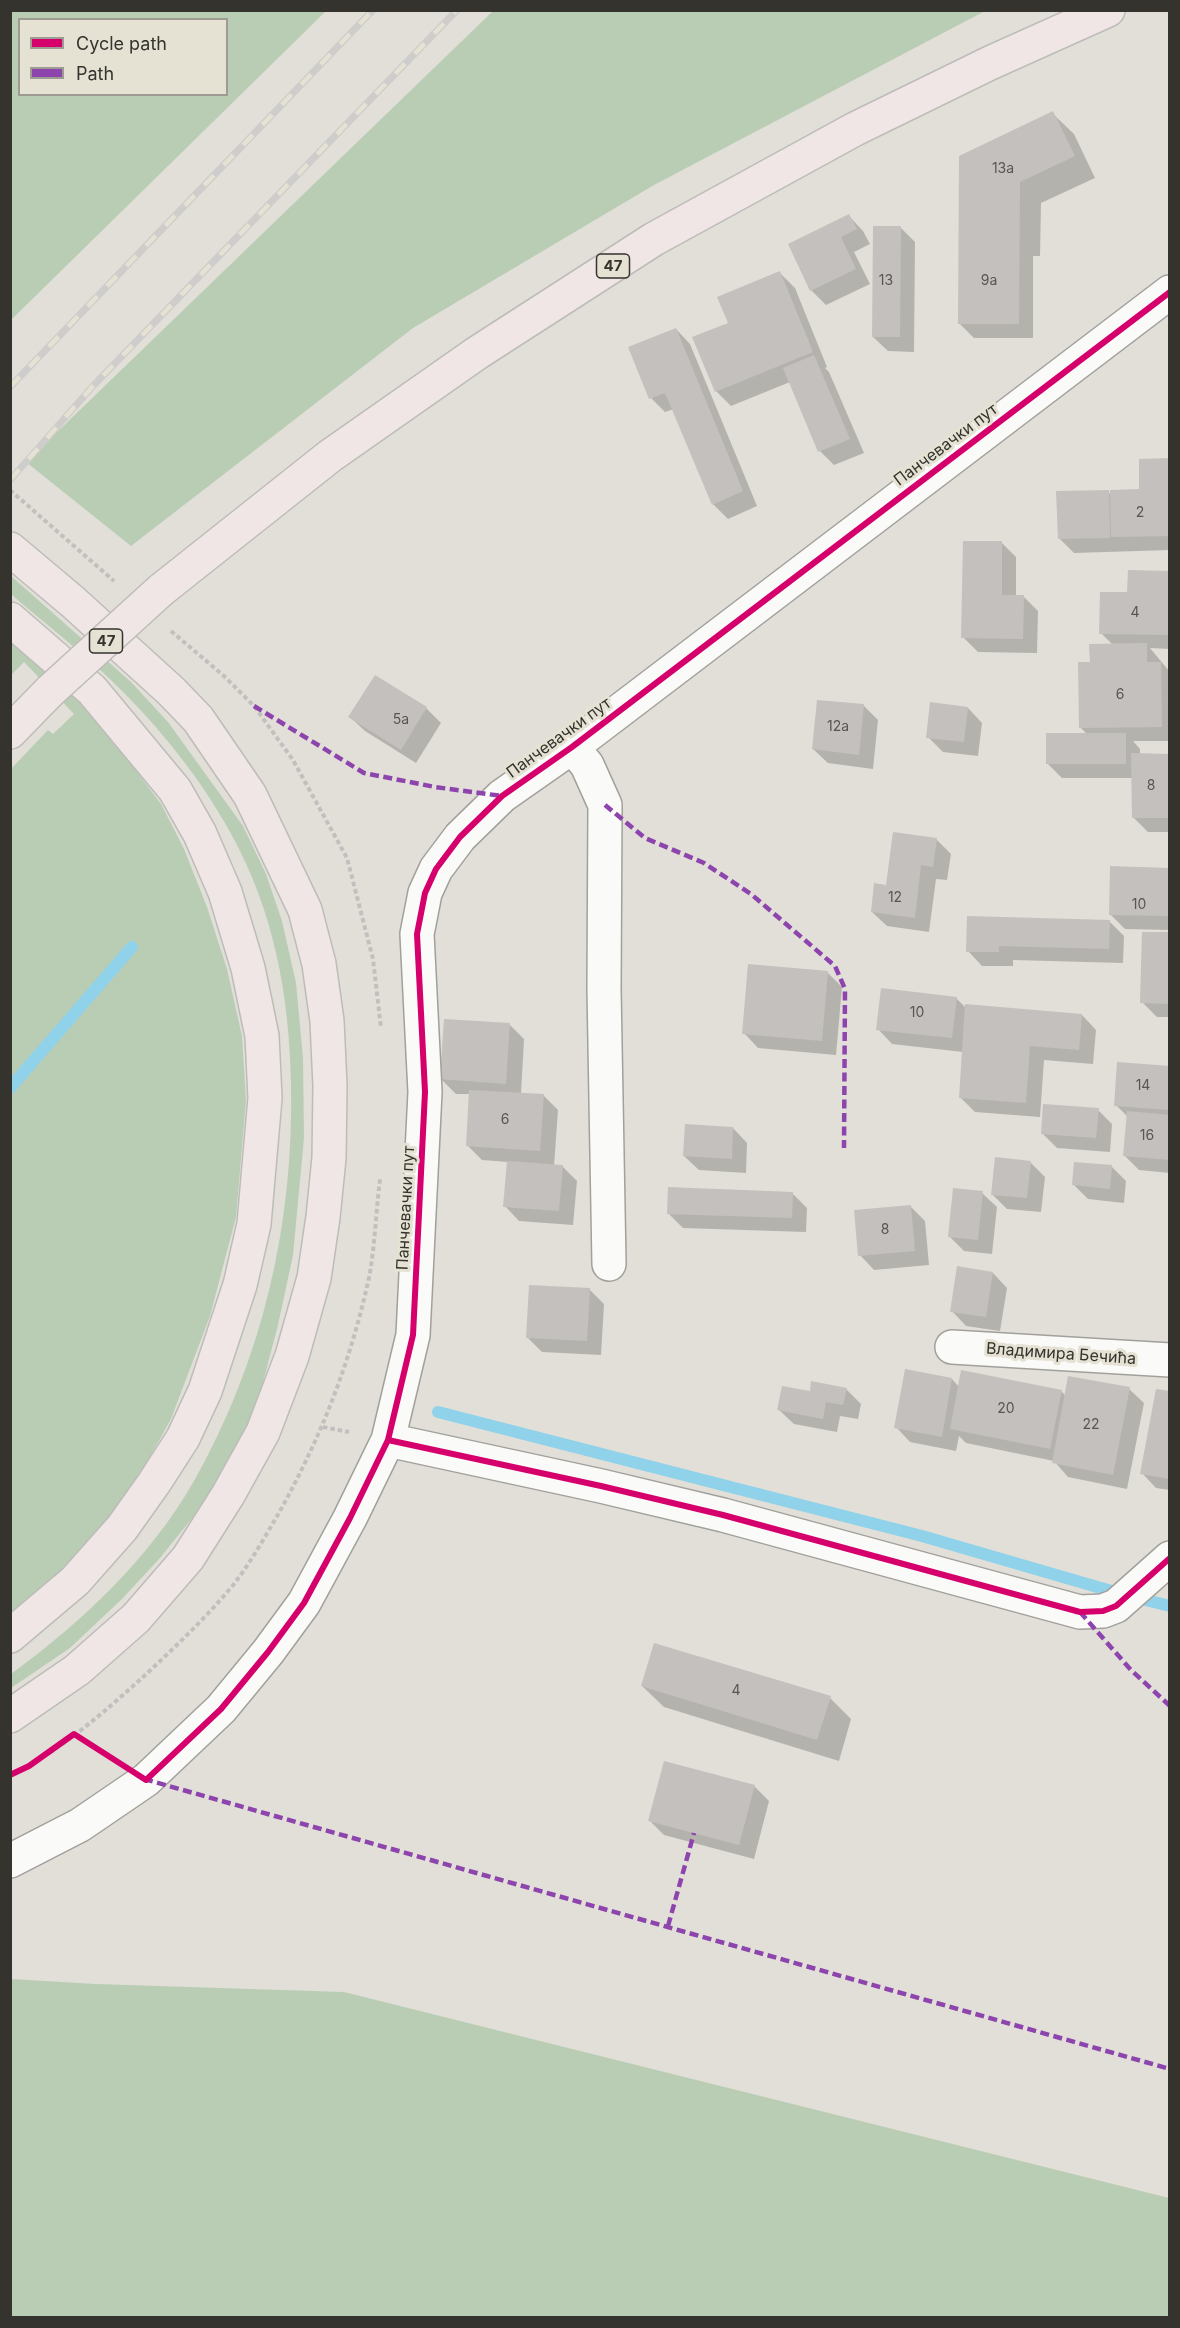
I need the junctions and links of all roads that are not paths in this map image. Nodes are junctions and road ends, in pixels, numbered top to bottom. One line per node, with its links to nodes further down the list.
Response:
1 (1108, 10): 5 (main road, 47, bridge)
2 (1170, 292): 6 (street, Панчевачки пут)
3 (10, 549): 13 (main road)
4 (10, 619): 12 (main road)
5 (10, 732)
6 (572, 747): 7 (street, Панчевачки пут); 10 (street, Панчевачки пут)
7 (609, 1264)
8 (952, 1347): 9 (street, Владимира Бечића)
9 (1170, 1360)
10 (388, 1440): 11 (street); 14 (street, Панчевачки пут)
11 (1158, 1568)
12 (10, 1636)
13 (10, 1716)
14 (10, 1861)

